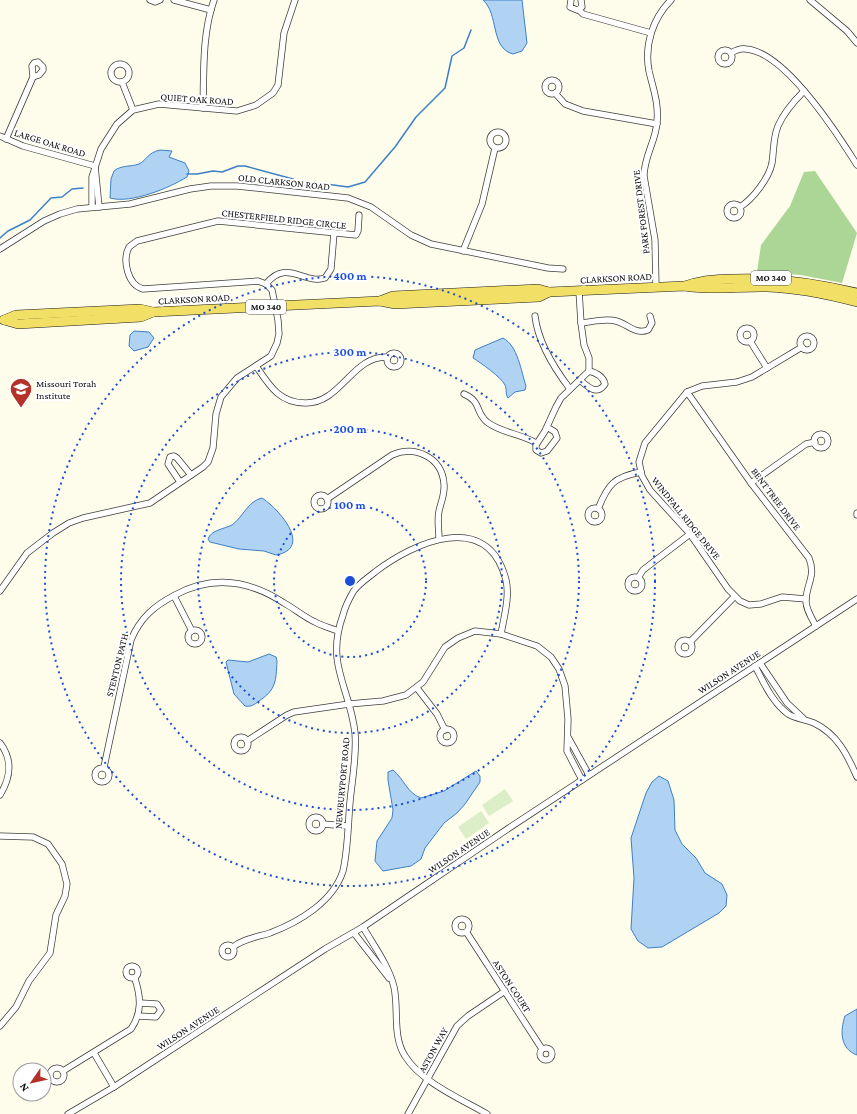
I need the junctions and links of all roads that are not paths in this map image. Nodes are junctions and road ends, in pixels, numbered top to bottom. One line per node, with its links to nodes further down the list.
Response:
1 (150, 0): 2 (street)
2 (160, 0)
3 (174, 0): 10 (street)
4 (214, 0): 10 (street)
5 (295, 0): 19 (street, QUIET OAK ROAD)
6 (571, 0): 11 (street)
7 (581, 0): 11 (street)
8 (671, 0): 12 (street, PARK FOREST DRIVE)
9 (810, 0): 13 (street)
10 (210, 10): 19 (street)
11 (579, 10): 12 (street)
12 (651, 33): 21 (street, PARK FOREST DRIVE)
13 (857, 43)
14 (731, 53): 17 (street)
15 (33, 77): 22 (street)
16 (122, 82): 20 (street)
17 (804, 91): 24 (street); 28 (street)
18 (555, 93): 21 (street)
19 (203, 108): 20 (street, QUIET OAK ROAD)
20 (133, 110): 25 (street, QUIET OAK ROAD)
21 (657, 124): 36 (street, PARK FOREST DRIVE)
22 (3, 137): 25 (street, LARGE OAK ROAD)
23 (495, 148): 32 (street)
24 (856, 161)
25 (95, 166): 26 (street, QUIET OAK ROAD); 27 (street, QUIET OAK ROAD)
26 (92, 207): 27 (street, OLD CLARKSON ROAD); 31 (street, OLD CLARKSON ROAD)
27 (99, 207): 32 (street, OLD CLARKSON ROAD)
28 (740, 208)
29 (359, 215): 30 (street, CHESTERFIELD RIDGE CIRCLE)
30 (334, 233): 34 (street); 34 (street, CHESTERFIELD RIDGE CIRCLE)
31 (0, 249)
32 (463, 251): 33 (street, OLD CLARKSON ROAD)
33 (563, 269)
34 (266, 284): 40 (street)
35 (685, 286): 36 (main road, CLARKSON ROAD / MO 340); 38 (main road, CLARKSON ROAD / MO 340); 39 (main road, CLARKSON ROAD / MO 340)
36 (656, 287): 37 (main road, CLARKSON ROAD / MO 340)
37 (579, 291): 40 (main road, CLARKSON ROAD / MO 340); 47 (street)
38 (857, 293)
39 (857, 302)
40 (276, 306): 42 (main road, CLARKSON ROAD / MO 340); 51 (street)
41 (72, 312): 42 (main road, CLARKSON ROAD / MO 340); 45 (main road, CLARKSON ROAD / MO 340); 46 (main road)
42 (153, 312): 46 (main road, CLARKSON ROAD / MO 340)
43 (535, 316): 55 (street)
44 (650, 316): 47 (street)
45 (2, 320): 46 (main road, CLARKSON ROAD / MO 340)
46 (60, 321)
47 (581, 323): 53 (street)
48 (750, 341): 52 (street)
49 (802, 347): 52 (street)
50 (388, 358): 51 (street)
51 (256, 366): 62 (street)
52 (768, 368): 56 (street)
53 (589, 371): 54 (street); 54 (street)
54 (580, 380): 55 (street)
55 (570, 389): 58 (street)
56 (687, 392): 61 (street, WINDFALL RIDGE DRIVE); 64 (street, BENT TREE DRIVE)
57 (464, 394): 60 (street)
58 (547, 427): 60 (street); 60 (street)
59 (815, 442): 64 (street)
60 (536, 443)
61 (641, 472): 66 (street); 67 (street, WINDFALL RIDGE DRIVE)
62 (191, 475): 63 (street); 63 (street)
63 (180, 482): 70 (street)
64 (751, 483): 73 (street, BENT TREE DRIVE)
65 (327, 499): 68 (street)
66 (598, 509)
67 (690, 534): 69 (street); 72 (street, WINDFALL RIDGE DRIVE)
68 (439, 539): 77 (street, NEWBURYPORT ROAD); 78 (street, NEWBURYPORT ROAD)
69 (638, 578)
70 (0, 591)
71 (174, 596): 76 (street); 77 (street, STENTON PATH); 88 (street, STENTON PATH)
72 (734, 597): 73 (street); 79 (street)
73 (806, 599): 75 (street)
74 (857, 599): 75 (street, WILSON AVENUE)
75 (816, 626): 80 (street, WILSON AVENUE)
76 (192, 631)
77 (338, 631): 82 (street, NEWBURYPORT ROAD)
78 (502, 634): 81 (street); 85 (street)
79 (690, 642)
80 (757, 665): 83 (street); 83 (street); 89 (street, WILSON AVENUE)
81 (416, 688): 82 (street); 84 (street)
82 (349, 704): 86 (street); 94 (street, NEWBURYPORT ROAD)
83 (803, 718): 90 (street)
84 (445, 730)
85 (568, 737): 89 (street); 91 (street)
86 (247, 740)
87 (0, 743): 92 (street)
88 (104, 767)
89 (589, 775): 91 (street, WILSON AVENUE)
90 (857, 777)
91 (582, 780): 96 (street, WILSON AVENUE)
92 (0, 795)
93 (322, 824): 94 (street)
94 (347, 826): 99 (street, NEWBURYPORT ROAD)
95 (0, 836): 105 (street)
96 (363, 927): 97 (street, WILSON AVENUE); 101 (street)
97 (354, 933): 101 (street); 110 (street, WILSON AVENUE)
98 (467, 933): 102 (street, ASTON COURT)
99 (233, 947)
100 (134, 979): 103 (street)
101 (392, 982): 109 (street)
102 (505, 991): 106 (street, ASTON COURT); 109 (street, ASTON WAY)
103 (140, 1003): 104 (street); 104 (street)
104 (138, 1016): 107 (street)
105 (0, 1026)
106 (542, 1049)
107 (94, 1053): 108 (street); 110 (street)
108 (63, 1071)
109 (427, 1079): 112 (street, ASTON WAY); 113 (street)
110 (114, 1087): 111 (street, WILSON AVENUE)
111 (68, 1114)
112 (408, 1114)
113 (487, 1114)

